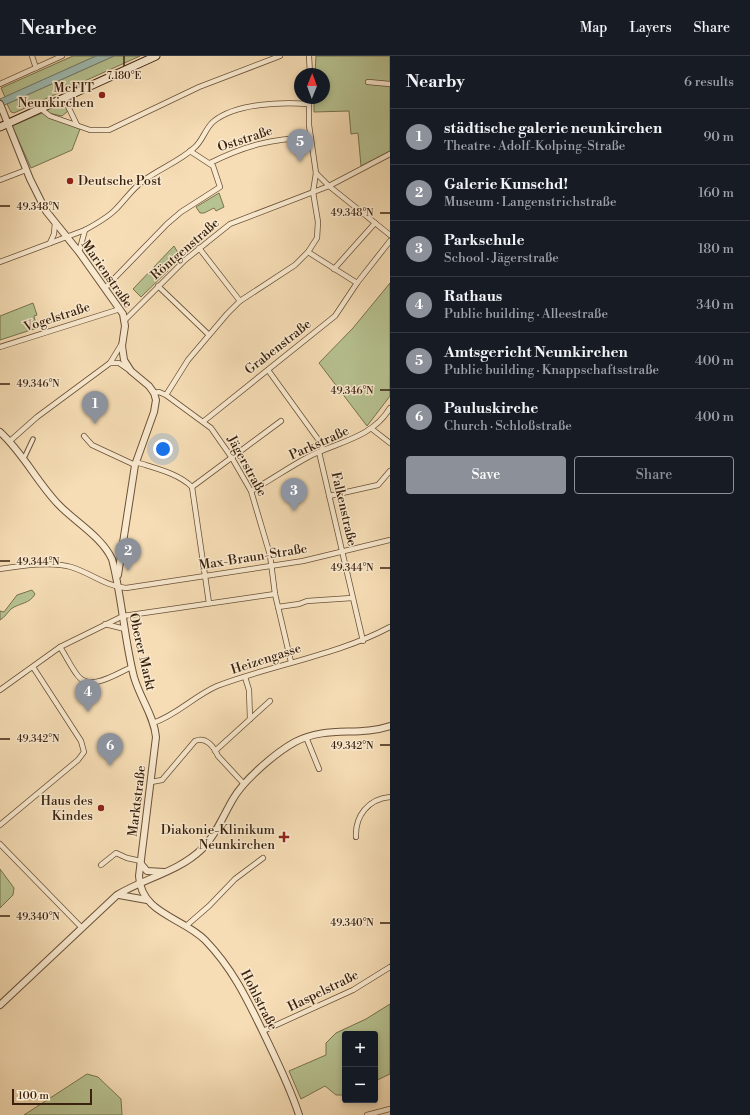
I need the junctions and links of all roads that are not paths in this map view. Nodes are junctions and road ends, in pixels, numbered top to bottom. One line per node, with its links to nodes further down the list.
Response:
1 (32, 56): 6 (street)
2 (62, 56): 6 (street)
3 (156, 56): 11 (main road)
4 (280, 56): 17 (street)
5 (309, 56): 7 (street)
6 (36, 68): 9 (street)
7 (310, 68)
8 (368, 82): 10 (street)
9 (0, 84)
10 (390, 84)
11 (64, 98): 15 (main road); 17 (street)
12 (0, 104): 16 (street, Marienstraße)
13 (294, 104): 20 (street)
14 (309, 104): 19 (street)
15 (41, 109): 16 (main road); 17 (street)
16 (7, 124): 18 (main road); 23 (street, Marienstraße)
17 (77, 125)
18 (0, 127)
19 (311, 138): 22 (street, Oststraße); 24 (street)
20 (190, 151): 22 (street, Oststraße); 30 (street)
21 (390, 154): 26 (street, Röntgenstraße)
22 (210, 163): 42 (street)
23 (26, 170): 25 (street); 28 (street, Marienstraße)
24 (316, 173): 26 (street); 27 (street)
25 (0, 180)
26 (329, 186): 27 (street, Röntgenstraße); 29 (street)
27 (313, 192): 35 (street, Röntgenstraße); 37 (street)
28 (55, 223): 32 (street, Marienstraße); 34 (street)
29 (375, 223): 31 (street); 39 (street)
30 (85, 230): 32 (street); 36 (street)
31 (390, 235)
32 (67, 237): 34 (street); 36 (street, Marienstraße)
33 (390, 241): 40 (street, Grabenstraße)
34 (50, 243): 38 (street)
35 (199, 248): 41 (street, Röntgenstraße); 43 (street)
36 (79, 252): 42 (street, Marienstraße)
37 (308, 252): 39 (street); 43 (street)
38 (0, 262)
39 (334, 269): 40 (street)
40 (357, 283): 50 (street, Grabenstraße)
41 (158, 286): 45 (street, Röntgenstraße); 46 (street)
42 (105, 288): 44 (street, Marienstraße)
43 (240, 301): 46 (street)
44 (120, 309): 45 (street, Marienstraße); 48 (street, Vogelstraße)
45 (125, 320): 47 (street, Marienstraße)
46 (208, 334): 53 (street)
47 (123, 337): 49 (street, Marienstraße); 51 (street)
48 (0, 347)
49 (110, 362): 51 (street); 61 (street, Marienstraße)
50 (268, 370): 55 (street, Grabenstraße); 63 (street, Falkenstraße)
51 (131, 371): 52 (street)
52 (154, 393): 53 (street, Jägerstraße); 66 (street)
53 (166, 395): 55 (street, Jägerstraße)
54 (390, 408): 57 (street, Parkstraße)
55 (204, 421): 65 (street, Jägerstraße)
56 (281, 421): 65 (street)
57 (372, 429): 62 (street); 63 (street, Parkstraße)
58 (0, 432): 61 (street)
59 (84, 436): 66 (street)
60 (32, 439): 64 (street)
61 (10, 441): 72 (street)
62 (390, 443)
63 (321, 451): 69 (street, Parkstraße); 70 (street, Falkenstraße)
64 (25, 456)
65 (232, 458): 68 (street); 69 (street, Jägerstraße)
66 (135, 464): 68 (street); 73 (street)
67 (390, 471): 70 (street)
68 (192, 487): 77 (street)
69 (251, 491): 75 (street, Jägerstraße)
70 (330, 496): 74 (street, Falkenstraße)
71 (390, 540): 74 (street, Max-Braun-Straße)
72 (107, 550): 73 (street); 78 (street)
73 (121, 550): 78 (street)
74 (342, 552): 75 (street, Max-Braun-Straße); 80 (street, Falkenstraße)
75 (272, 566): 77 (street, Max-Braun-Straße); 79 (street, Jägerstraße)
76 (0, 570): 78 (street)
77 (205, 576): 78 (street, Max-Braun-Straße); 81 (street)
78 (118, 585): 83 (street, Oberer Markt)
79 (276, 594): 81 (street); 82 (street, Jägerstraße)
80 (352, 598): 82 (street); 87 (street, Falkenstraße)
81 (209, 602): 83 (street)
82 (278, 607): 89 (street, Jägerstraße)
83 (123, 616): 84 (street); 86 (street, Oberer Markt)
84 (105, 624): 86 (street); 88 (street)
85 (390, 627): 87 (street, Heizengasse)
86 (125, 629): 91 (street, Oberer Markt)
87 (363, 641): 89 (street, Heizengasse)
88 (60, 647): 90 (street); 91 (street)
89 (291, 662): 92 (street, Heizengasse)
90 (33, 667): 93 (street); 104 (street)
91 (132, 667): 96 (street, Oberer Markt)
92 (244, 678): 95 (street); 96 (street, Heizengasse)
93 (0, 690)
94 (270, 701): 95 (street)
95 (250, 719): 99 (street)
96 (153, 723): 101 (street, Marktstraße)
97 (390, 726): 98 (street)
98 (306, 737): 100 (street); 102 (street)
99 (215, 750): 101 (street); 102 (street)
100 (319, 769)
101 (151, 782): 108 (street, Marktstraße)
102 (244, 784): 110 (street)
103 (390, 797): 105 (street)
104 (0, 825)
105 (356, 837)
106 (0, 844): 115 (street)
107 (264, 858): 114 (street)
108 (141, 863): 109 (street); 110 (street); 111 (street, Marktstraße)
109 (101, 865)
110 (168, 871): 111 (street)
111 (140, 883): 112 (street); 113 (street, Hohlstraße)
112 (118, 895): 113 (street); 115 (street)
113 (147, 900): 114 (street, Hohlstraße)
114 (186, 926): 118 (street, Hohlstraße)
115 (82, 928): 117 (street)
116 (390, 967): 118 (street, Haspelstraße)
117 (0, 1005)
118 (263, 1031): 121 (street, Hohlstraße)
119 (390, 1109): 120 (street)
120 (384, 1113): 122 (street)
121 (299, 1115)
122 (367, 1115)

